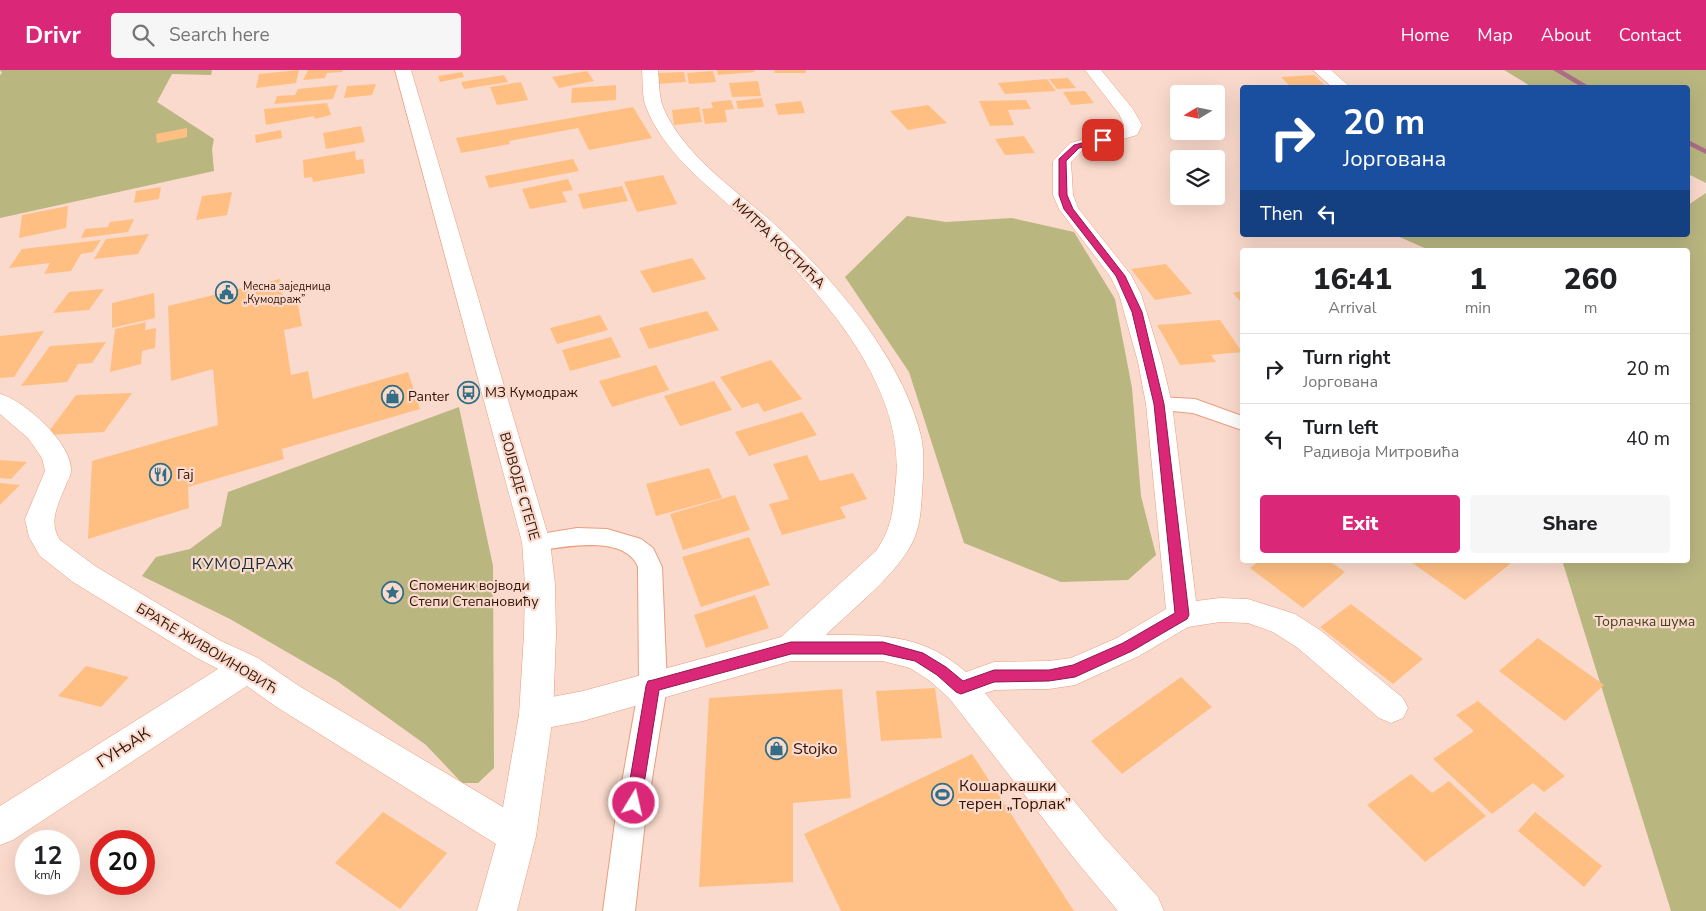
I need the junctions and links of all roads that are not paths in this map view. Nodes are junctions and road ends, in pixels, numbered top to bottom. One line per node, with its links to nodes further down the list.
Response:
1 (403, 70): 9 (street, ВОЈВОДЕ СТЕПЕ)
2 (650, 70): 11 (street, МИТРА КОСТИЋА)
3 (1093, 70): 7 (street)
4 (1321, 70): 5 (street)
5 (1339, 85)
6 (0, 402): 12 (street, БРАЋЕ ЖИВОЈИНОВИЋ)
7 (1159, 404): 8 (lane); 10 (street)
8 (1240, 422)
9 (536, 542): 13 (lane); 16 (street, ВОЈВОДЕ СТЕПЕ)
10 (1182, 615): 14 (street); 15 (street)
11 (791, 648): 13 (street); 14 (street)
12 (247, 668): 17 (street, ГУЊАК); 18 (street, БРАЋЕ ЖИВОЈИНОВИЋ)
13 (653, 686): 16 (street); 20 (lane)
14 (961, 688): 21 (street)
15 (1391, 708)
16 (536, 715): 18 (street, ВОЈВОДЕ СТЕПЕ)
17 (0, 827)
18 (517, 836): 19 (street, ВОЈВОДЕ СТЕПЕ)
19 (497, 911)
20 (619, 911)
21 (1144, 911)

